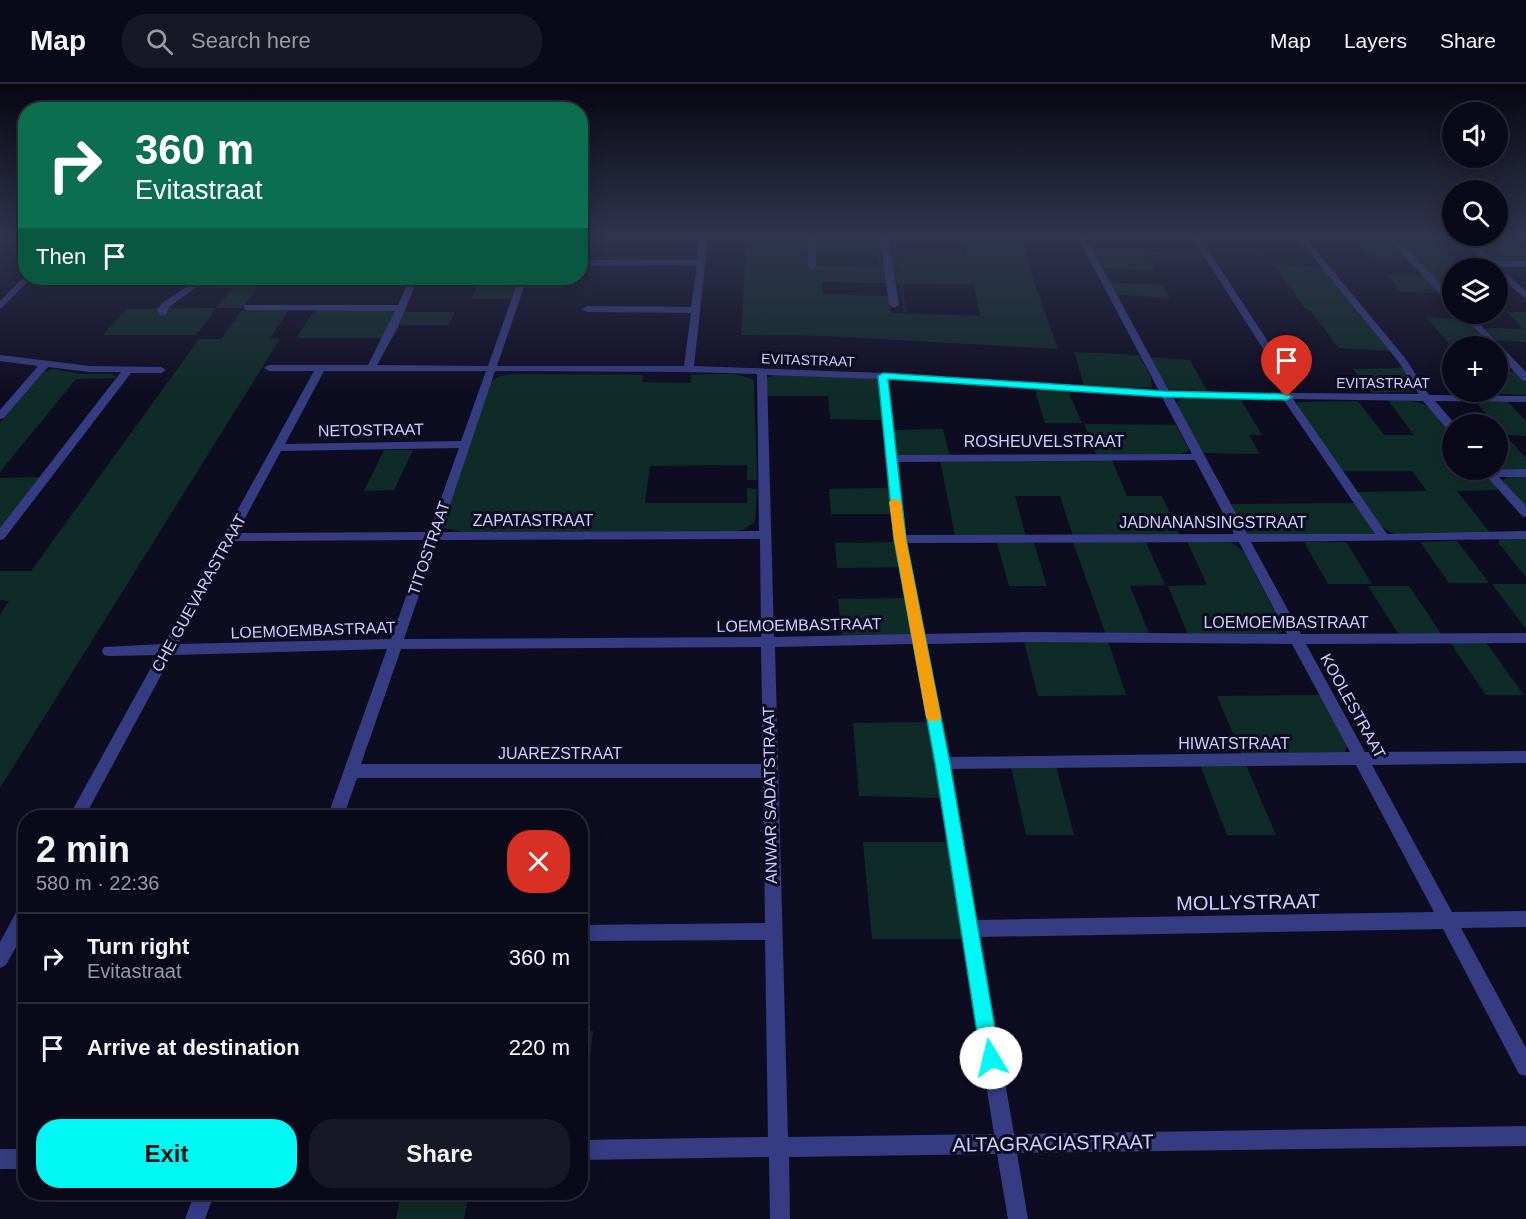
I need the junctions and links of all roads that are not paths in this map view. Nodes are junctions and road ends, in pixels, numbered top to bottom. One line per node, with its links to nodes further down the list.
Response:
1 (17, 289): 11 (street)
2 (189, 289): 18 (street)
3 (409, 289): 15 (street)
4 (519, 289): 27 (street, TITOSTRAAT)
5 (697, 289): 17 (street)
6 (892, 289): 12 (street)
7 (1108, 289): 34 (street, KOOLESTRAAT)
8 (1230, 289): 36 (street)
9 (1344, 289): 35 (street)
10 (0, 291): 11 (street)
11 (14, 292): 13 (street)
12 (894, 305)
13 (0, 306)
14 (247, 307): 15 (street)
15 (400, 308): 26 (street)
16 (587, 309): 17 (street)
17 (695, 310): 28 (street)
18 (163, 313)
19 (1475, 324): 20 (street)
20 (1486, 336)
21 (0, 357): 23 (street)
22 (1508, 359): 33 (street)
23 (45, 364): 29 (street); 38 (street)
24 (268, 368): 25 (street, EVITASTRAAT)
25 (321, 368): 26 (street, EVITASTRAAT); 41 (street, CHE GUEVARASTRAAT)
26 (370, 368): 27 (street, EVITASTRAAT)
27 (491, 369): 28 (street, EVITASTRAAT); 40 (street, TITOSTRAAT)
28 (689, 369): 31 (street, EVITASTRAAT)
29 (128, 370): 30 (street); 50 (street)
30 (161, 370)
31 (762, 372): 32 (street, EVITASTRAAT); 48 (street, ANWAR SADATSTRAAT)
32 (883, 376): 34 (street, EVITASTRAAT); 43 (street)
33 (1526, 378)
34 (1163, 394): 36 (street, EVITASTRAAT); 42 (street, KOOLESTRAAT)
35 (1425, 396): 36 (street, EVITASTRAAT); 37 (street, EVITASTRAAT); 39 (street)
36 (1287, 397): 54 (street)
37 (1526, 399)
38 (0, 416)
39 (1442, 416)
40 (465, 444): 41 (street, NETOSTRAAT); 52 (street, TITOSTRAAT)
41 (278, 448): 51 (street, CHE GUEVARASTRAAT)
42 (1199, 457): 43 (street, ROSHEUVELSTRAAT); 53 (street, KOOLESTRAAT)
43 (890, 459): 55 (street)
44 (1508, 472): 45 (street)
45 (1526, 473)
46 (1496, 480): 47 (street)
47 (1526, 513)
48 (765, 535): 52 (street, ZAPATASTRAAT); 59 (street, ANWAR SADATSTRAAT)
49 (1526, 535): 54 (street, JADNANANSINGSTRAAT)
50 (0, 536)
51 (230, 537): 52 (street, ZAPATASTRAAT); 62 (street, CHE GUEVARASTRAAT)
52 (433, 537): 60 (street, TITOSTRAAT)
53 (1242, 538): 54 (street, JADNANANSINGSTRAAT); 55 (street, JADNANANSINGSTRAAT); 56 (street, KOOLESTRAAT)
54 (1383, 538)
55 (900, 539): 58 (street)
56 (1295, 638): 57 (street, LOEMOEMBASTRAAT); 58 (street, LOEMOEMBASTRAAT); 64 (street, KOOLESTRAAT)
57 (1526, 638)
58 (919, 640): 59 (street, LOEMOEMBASTRAAT); 65 (street)
59 (766, 642): 60 (street, LOEMOEMBASTRAAT); 67 (street, ANWAR SADATSTRAAT)
60 (396, 644): 62 (street, LOEMOEMBASTRAAT); 66 (street, TITOSTRAAT)
61 (109, 651): 62 (street, LOEMOEMBASTRAAT)
62 (166, 651): 68 (street, CHE GUEVARASTRAAT)
63 (1526, 757): 64 (street, HIWATSTRAAT)
64 (1362, 760): 65 (street, HIWATSTRAAT); 71 (street, KOOLESTRAAT)
65 (942, 763): 73 (street)
66 (351, 771): 67 (street, JUAREZSTRAAT); 69 (street, TITOSTRAAT)
67 (769, 771): 74 (street, ANWAR SADATSTRAAT)
68 (80, 810)
69 (338, 810)
70 (1526, 919): 71 (street, MOLLYSTRAAT)
71 (1447, 920): 73 (street, MOLLYSTRAAT); 77 (street, KOOLESTRAAT)
72 (18, 925): 76 (street)
73 (970, 928): 79 (street)
74 (773, 931): 75 (street); 80 (street, ANWAR SADATSTRAAT)
75 (588, 933)
76 (0, 958)
77 (1526, 1067)
78 (1526, 1136): 79 (street, ALTAGRACIASTRAAT)
79 (1005, 1144): 80 (street, ALTAGRACIASTRAAT); 87 (street)
80 (778, 1147): 81 (street, ALTAGRACIASTRAAT); 86 (street, ANWAR SADATSTRAAT)
81 (588, 1150)
82 (0, 1159): 83 (street)
83 (18, 1159)
84 (202, 1200): 85 (street)
85 (195, 1219)
86 (780, 1219)
87 (1018, 1219)

